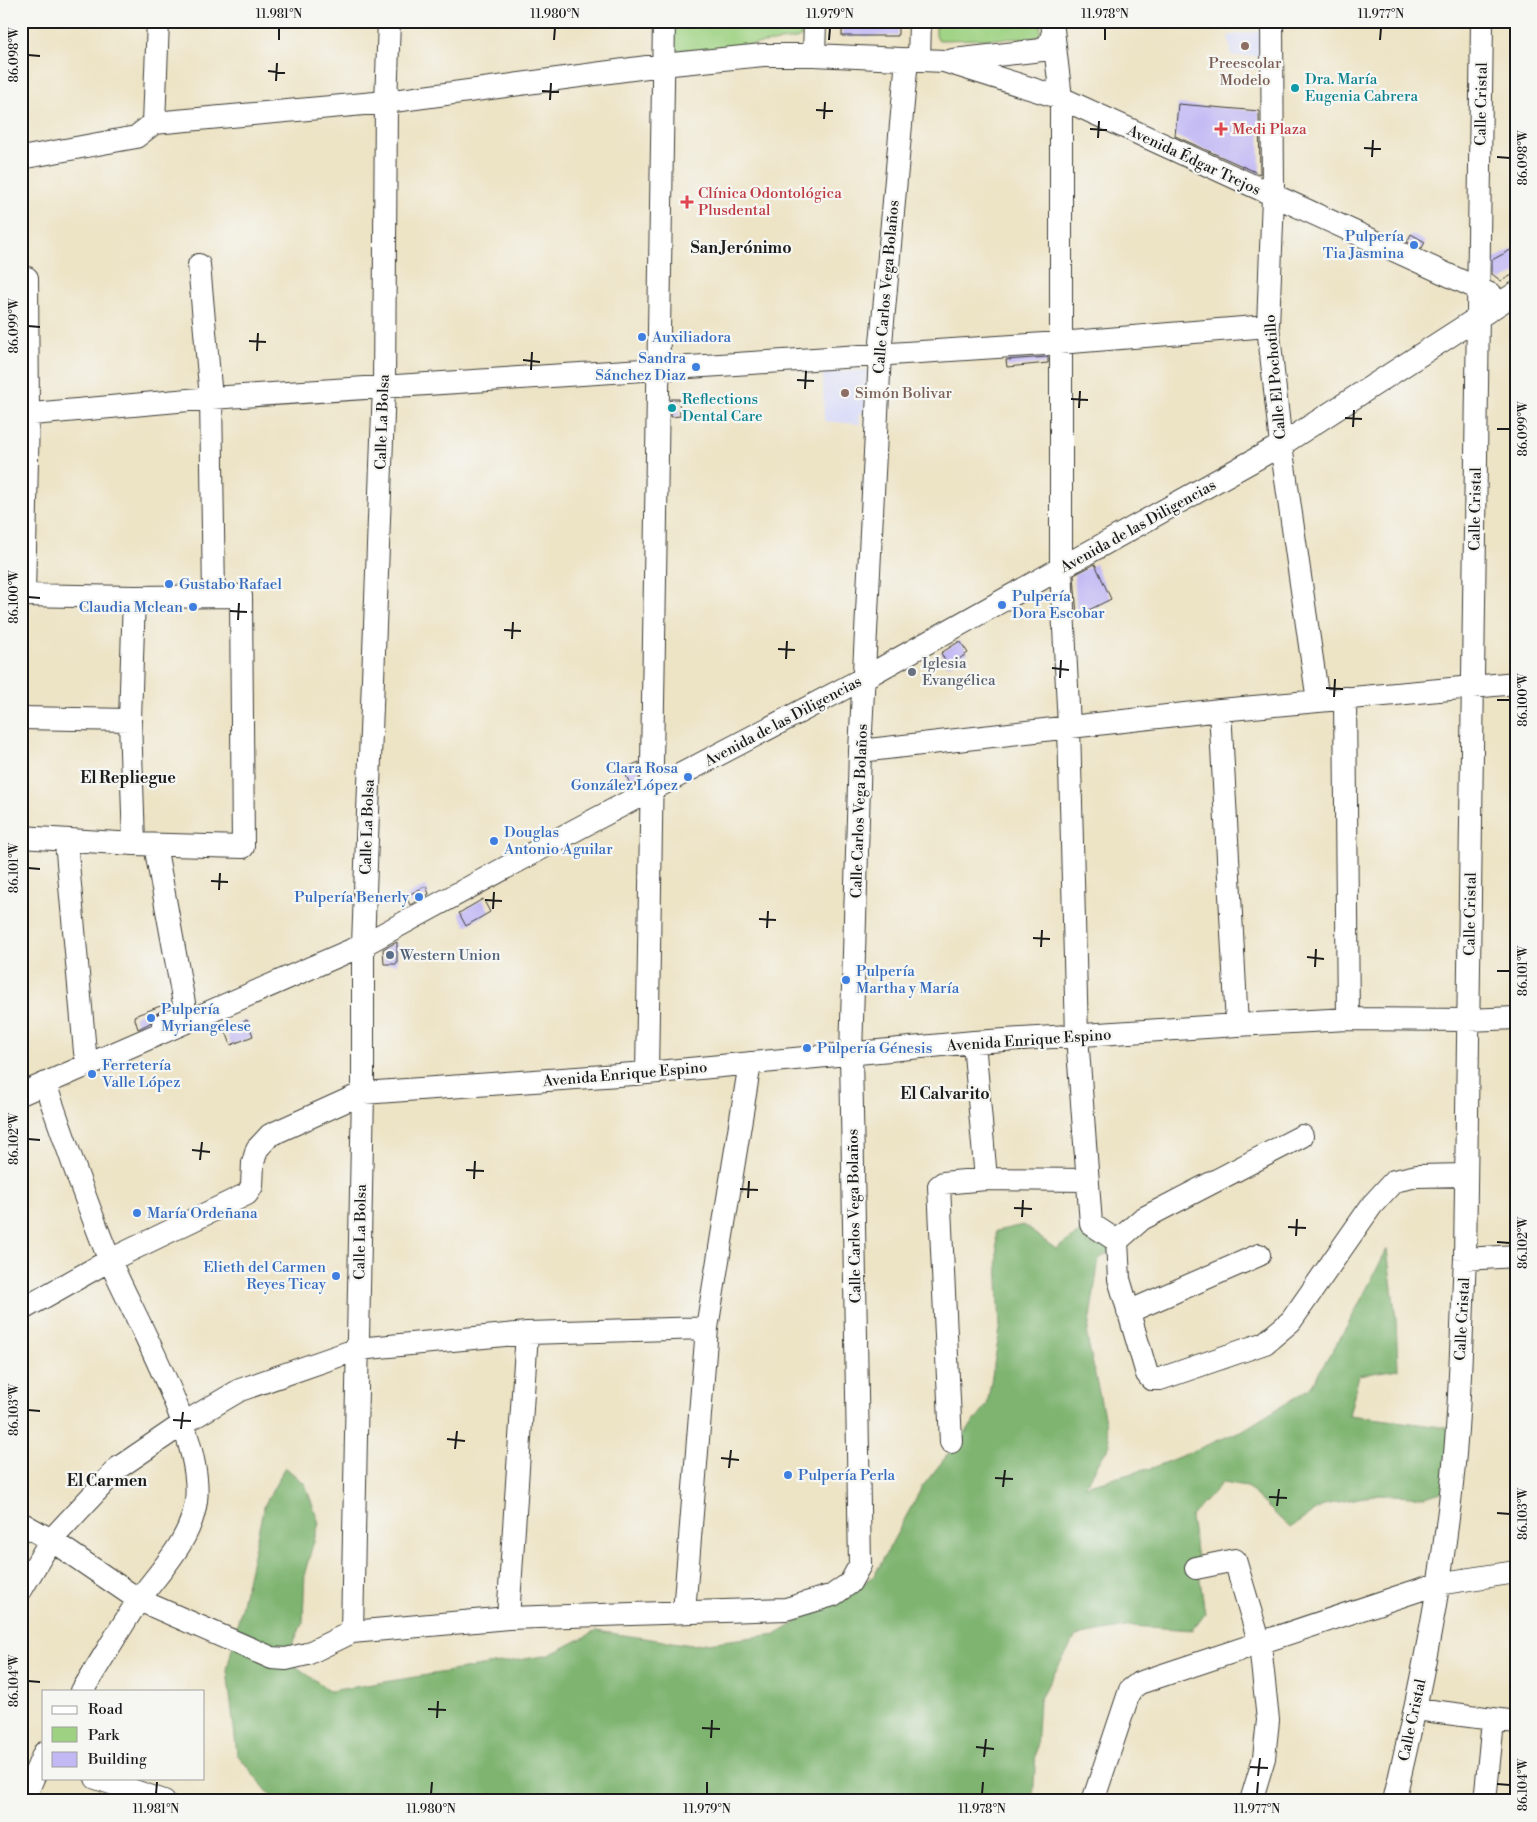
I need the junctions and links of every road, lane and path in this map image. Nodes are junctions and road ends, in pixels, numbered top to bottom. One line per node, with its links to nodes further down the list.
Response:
1 (158, 21): 17 (street)
2 (389, 21): 16 (street, Calle La Bolsa)
3 (664, 21): 13 (street)
4 (815, 21): 10 (street)
5 (920, 21): 11 (street, Calle Carlos Vega Bolaños)
6 (1272, 21): 19 (street, Calle El Pochotillo)
7 (1482, 21): 22 (street, Calle Cristal)
8 (1053, 26): 9 (street); 14 (street)
9 (1034, 52): 12 (street); 14 (street)
10 (814, 55): 11 (street, Avenida Édgar Trejos); 13 (street, Avenida Édgar Trejos)
11 (913, 60): 12 (street, Avenida Édgar Trejos); 27 (street, Calle Carlos Vega Bolaños)
12 (944, 61): 15 (street, Avenida Édgar Trejos)
13 (662, 66): 16 (street, Avenida Édgar Trejos); 28 (street)
14 (1058, 75): 15 (street)
15 (1060, 98): 19 (street, Avenida Édgar Trejos); 26 (street)
16 (386, 102): 17 (street, Avenida Édgar Trejos); 29 (street, Calle La Bolsa)
17 (154, 123): 18 (street)
18 (21, 158)
19 (1273, 197): 22 (street, Avenida Édgar Trejos); 25 (street, Calle El Pochotillo)
20 (199, 265): 30 (street)
21 (27, 278): 31 (street)
22 (1479, 289): 23 (street, Avenida Édgar Trejos); 24 (street, Calle Cristal)
23 (1512, 299): 24 (street, Avenida de las Diligencias)
24 (1478, 317): 32 (street, Avenida de las Diligencias); 39 (street, Calle Cristal)
25 (1268, 326): 26 (street); 32 (street, Calle El Pochotillo)
26 (1059, 343): 27 (street); 33 (street)
27 (880, 354): 28 (street); 37 (street, Calle Carlos Vega Bolaños)
28 (658, 370): 29 (street); 47 (street)
29 (384, 386): 30 (street); 51 (street, Calle La Bolsa)
30 (212, 398): 31 (street); 35 (street)
31 (24, 414): 34 (street)
32 (1281, 445): 33 (street, Avenida de las Diligencias); 41 (street, Calle El Pochotillo)
33 (1062, 569): 37 (street, Avenida de las Diligencias); 45 (street)
34 (23, 595): 36 (street)
35 (214, 596): 36 (street); 50 (street)
36 (134, 598): 44 (street)
37 (864, 678): 46 (street, Calle Carlos Vega Bolaños); 47 (street, Avenida de las Diligencias)
38 (1516, 683): 39 (street)
39 (1472, 686): 40 (street); 54 (street, Calle Cristal)
40 (1344, 698): 41 (street); 53 (street)
41 (1318, 701): 42 (street)
42 (1220, 710): 45 (street); 55 (street)
43 (21, 718): 44 (street)
44 (130, 720): 50 (street)
45 (1070, 726): 46 (street); 56 (street)
46 (860, 751): 59 (street, Calle Carlos Vega Bolaños)
47 (652, 790): 51 (street, Avenida de las Diligencias); 62 (street)
48 (21, 837): 49 (street)
49 (66, 841): 50 (street); 60 (street)
50 (144, 845): 58 (street)
51 (363, 945): 60 (street, Avenida de las Diligencias); 65 (street, Calle La Bolsa)
52 (1516, 1018): 54 (street, Avenida Enrique Espino)
53 (1348, 1019): 54 (street, Avenida Enrique Espino); 55 (street, Avenida Enrique Espino)
54 (1468, 1020): 68 (street, Calle Cristal)
55 (1237, 1025): 56 (street, Avenida Enrique Espino)
56 (1077, 1036): 57 (street, Avenida Enrique Espino); 70 (street)
57 (974, 1042): 59 (street, Avenida Enrique Espino); 69 (street)
58 (111, 1046)
59 (851, 1054): 61 (street, Avenida Enrique Espino); 90 (street, Calle Carlos Vega Bolaños)
60 (87, 1058): 63 (street); 64 (street, Avenida de las Diligencias)
61 (750, 1063): 62 (street, Avenida Enrique Espino); 78 (street)
62 (647, 1073): 65 (street, Avenida Enrique Espino)
63 (21, 1083)
64 (45, 1084): 66 (street, Avenida de las Diligencias); 75 (street)
65 (363, 1093): 75 (street); 80 (street, Calle La Bolsa)
66 (21, 1094)
67 (1302, 1136): 71 (street)
68 (1466, 1175): 74 (street, Calle Cristal); 77 (street)
69 (986, 1179): 70 (street); 82 (street)
70 (1087, 1180): 71 (street)
71 (1117, 1241): 77 (street)
72 (1259, 1254): 77 (street)
73 (1516, 1256): 74 (street)
74 (1465, 1259): 87 (street, Calle Cristal)
75 (110, 1260): 76 (street); 81 (street)
76 (21, 1310)
77 (1128, 1312)
78 (707, 1328): 79 (street); 90 (street)
79 (527, 1333): 80 (street); 91 (street)
80 (358, 1349): 81 (street); 92 (street, Calle La Bolsa)
81 (184, 1423): 84 (street); 89 (street)
82 (951, 1442)
83 (21, 1523): 84 (street)
84 (51, 1540): 88 (street); 89 (street)
85 (1196, 1568): 93 (street)
86 (1516, 1572): 87 (street)
87 (1437, 1584): 93 (street); 95 (street, Calle Cristal)
88 (21, 1590)
89 (139, 1600): 92 (street); 94 (street)
90 (684, 1612): 91 (street)
91 (508, 1618): 92 (street)
92 (352, 1632)
93 (1260, 1644): 102 (street); 103 (street)
94 (83, 1690)
95 (1416, 1709): 96 (street); 104 (street, Calle Cristal)
96 (1493, 1721): 97 (street); 105 (street)
97 (1516, 1722)
98 (37, 1757): 100 (street)
99 (102, 1780): 101 (street)
100 (23, 1801)
101 (164, 1801)
102 (1093, 1801)
103 (1251, 1801)
104 (1394, 1801)
105 (1485, 1801)

